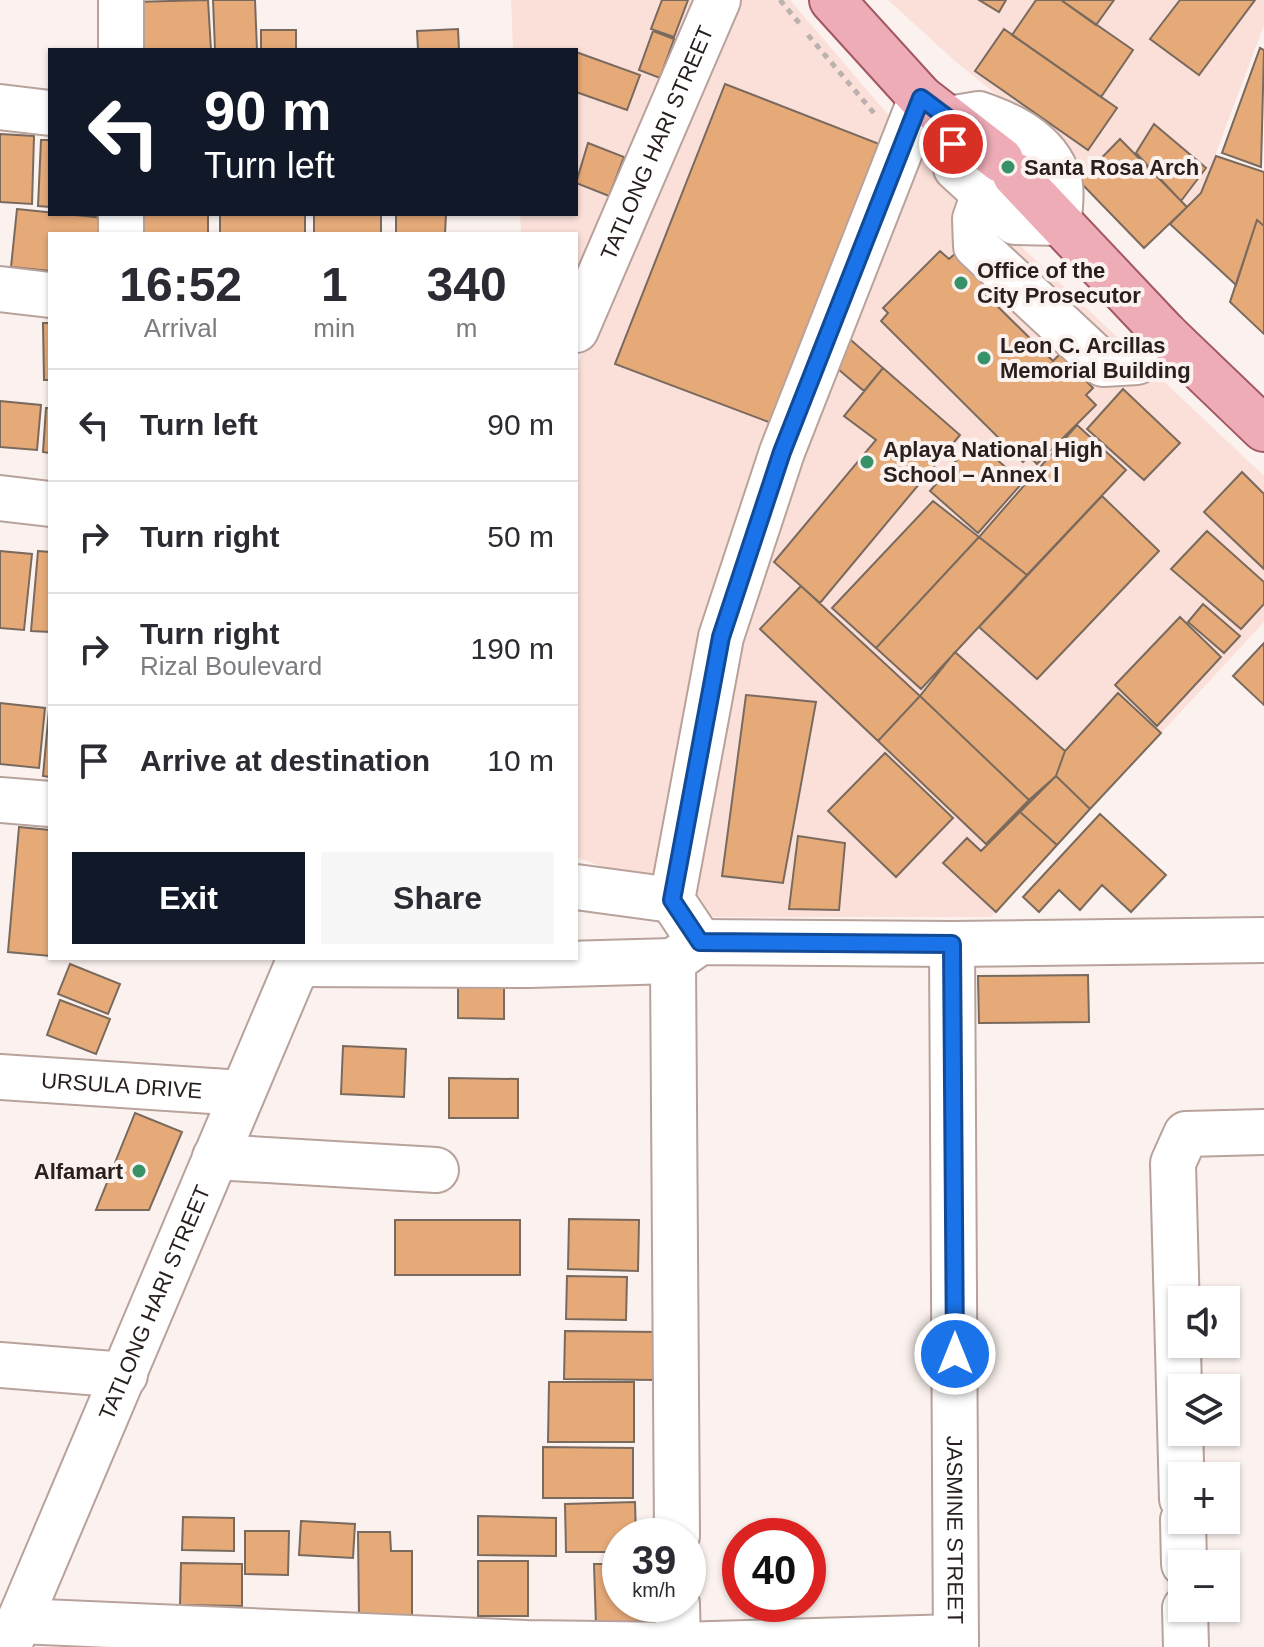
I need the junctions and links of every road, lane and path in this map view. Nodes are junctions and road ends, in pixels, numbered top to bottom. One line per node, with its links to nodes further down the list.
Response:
1 (121, 0): 5 (street)
2 (718, 0): 14 (street, TATLONG HARI STREET)
3 (780, 0): 9 (path)
4 (832, 0): 7 (main road)
5 (121, 48)
6 (0, 107): 8 (street)
7 (935, 109): 9 (street); 10 (main road); 11 (street)
8 (48, 113)
9 (902, 146): 22 (street)
10 (1000, 176): 11 (main road); 15 (street)
11 (1059, 223): 15 (main road)
12 (0, 289): 13 (street)
13 (48, 295)
14 (578, 323)
15 (1166, 335): 16 (main road)
16 (1264, 429)
17 (0, 498): 18 (street)
18 (48, 504)
19 (0, 800): 20 (street)
20 (48, 804)
21 (578, 887): 22 (street)
22 (672, 900): 25 (street)
23 (1264, 940): 24 (street)
24 (952, 944): 25 (street); 40 (street, JASMINE STREET)
25 (686, 952): 26 (street); 35 (street)
26 (299, 961): 28 (street, TATLONG HARI STREET)
27 (0, 1077): 28 (street, URSULA DRIVE)
28 (242, 1093): 30 (street, TATLONG HARI STREET)
29 (1264, 1132): 34 (street)
30 (215, 1157): 31 (street); 33 (street, TATLONG HARI STREET)
31 (436, 1170)
32 (0, 1365): 33 (street)
33 (125, 1375): 36 (street, TATLONG HARI STREET)
34 (1181, 1462)
35 (677, 1518)
36 (19, 1574): 39 (street, TATLONG HARI STREET)
37 (1185, 1622): 41 (street)
38 (677, 1632): 39 (street); 40 (street)
39 (14, 1634)
40 (956, 1642)
41 (1186, 1647)

